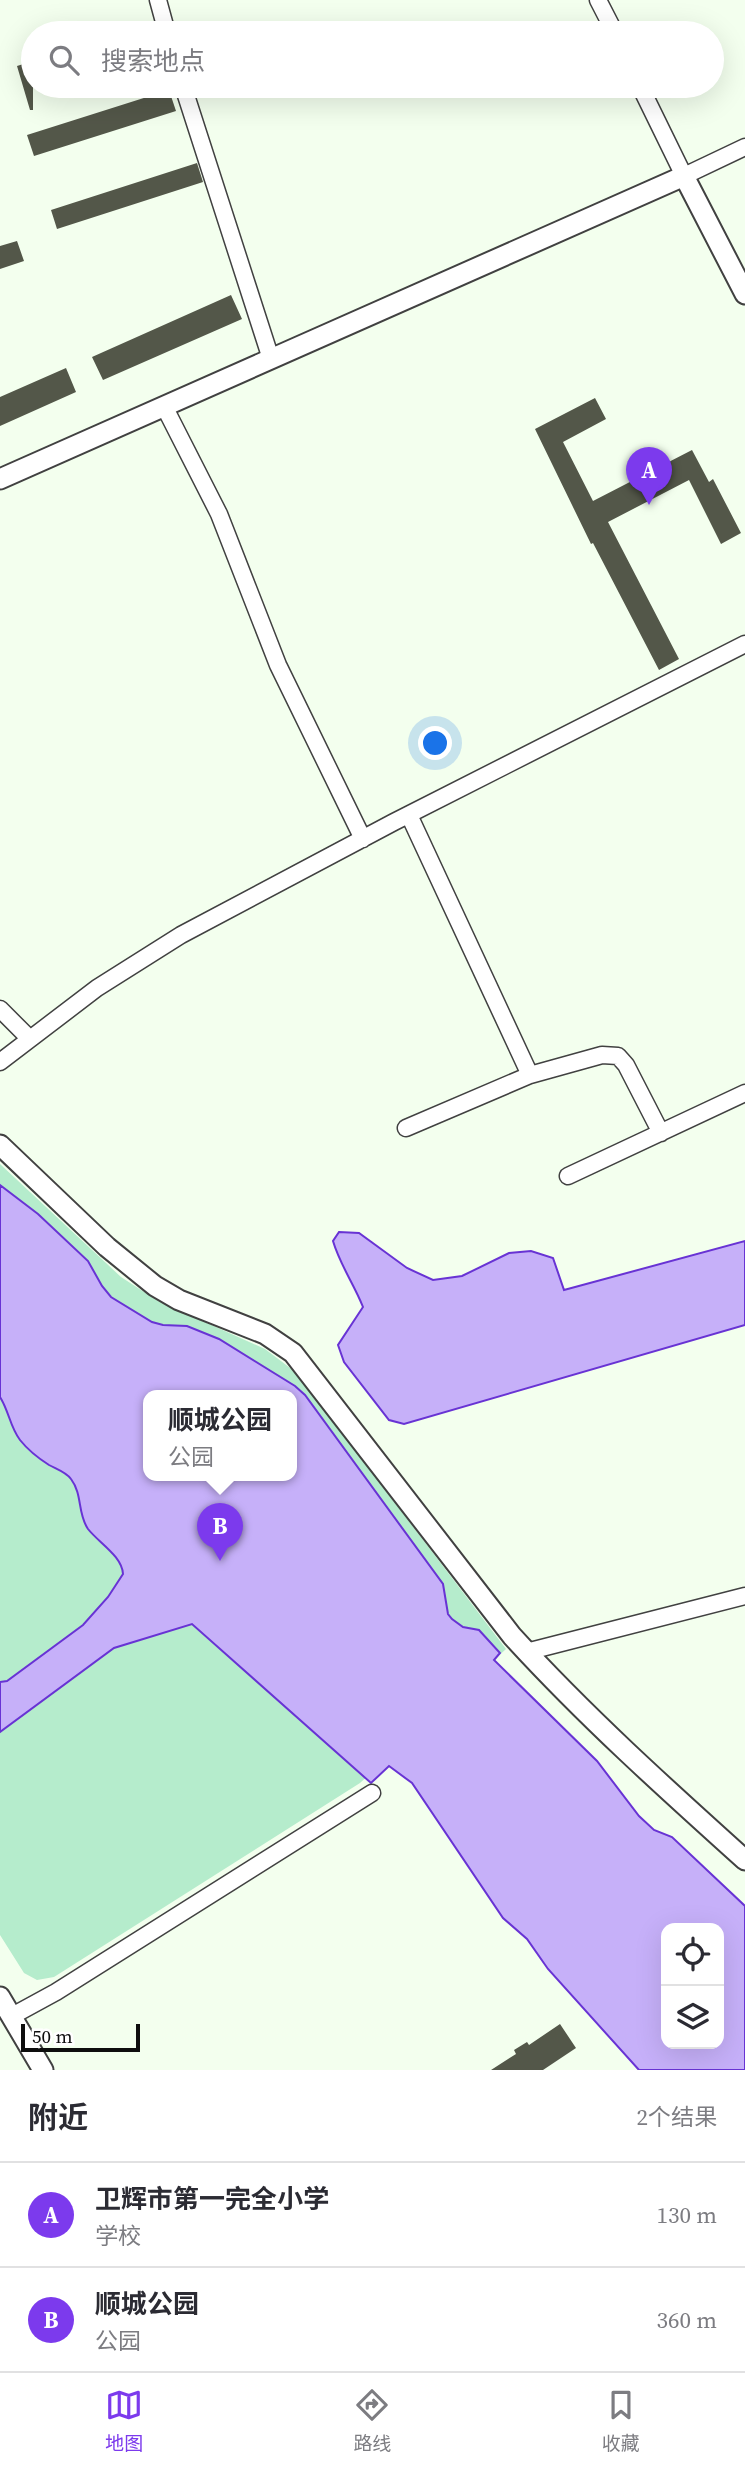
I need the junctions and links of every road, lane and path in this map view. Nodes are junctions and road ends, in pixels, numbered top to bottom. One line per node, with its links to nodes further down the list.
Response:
1 (158, 0): 3 (street)
2 (598, 0): 4 (street)
3 (164, 21)
4 (609, 21)
5 (187, 98): 10 (street)
6 (646, 98): 8 (street)
7 (745, 147): 8 (street)
8 (684, 176): 9 (street); 10 (street)
9 (745, 294)
10 (271, 359): 11 (street)
11 (164, 406): 12 (street); 15 (street)
12 (0, 479)
13 (745, 643): 14 (street)
14 (410, 815): 15 (street); 19 (street)
15 (363, 839): 17 (street)
16 (0, 1009): 17 (street)
17 (29, 1038): 18 (street)
18 (0, 1062)
19 (530, 1075): 21 (street); 22 (street)
20 (745, 1093): 22 (street)
21 (406, 1128)
22 (661, 1133): 24 (street)
23 (0, 1145): 26 (street)
24 (568, 1176)
25 (745, 1596): 26 (street)
26 (526, 1652): 28 (street)
27 (372, 1793): 30 (street)
28 (745, 1860)
29 (0, 1997): 30 (street)
30 (12, 2017): 31 (street)
31 (43, 2070)

